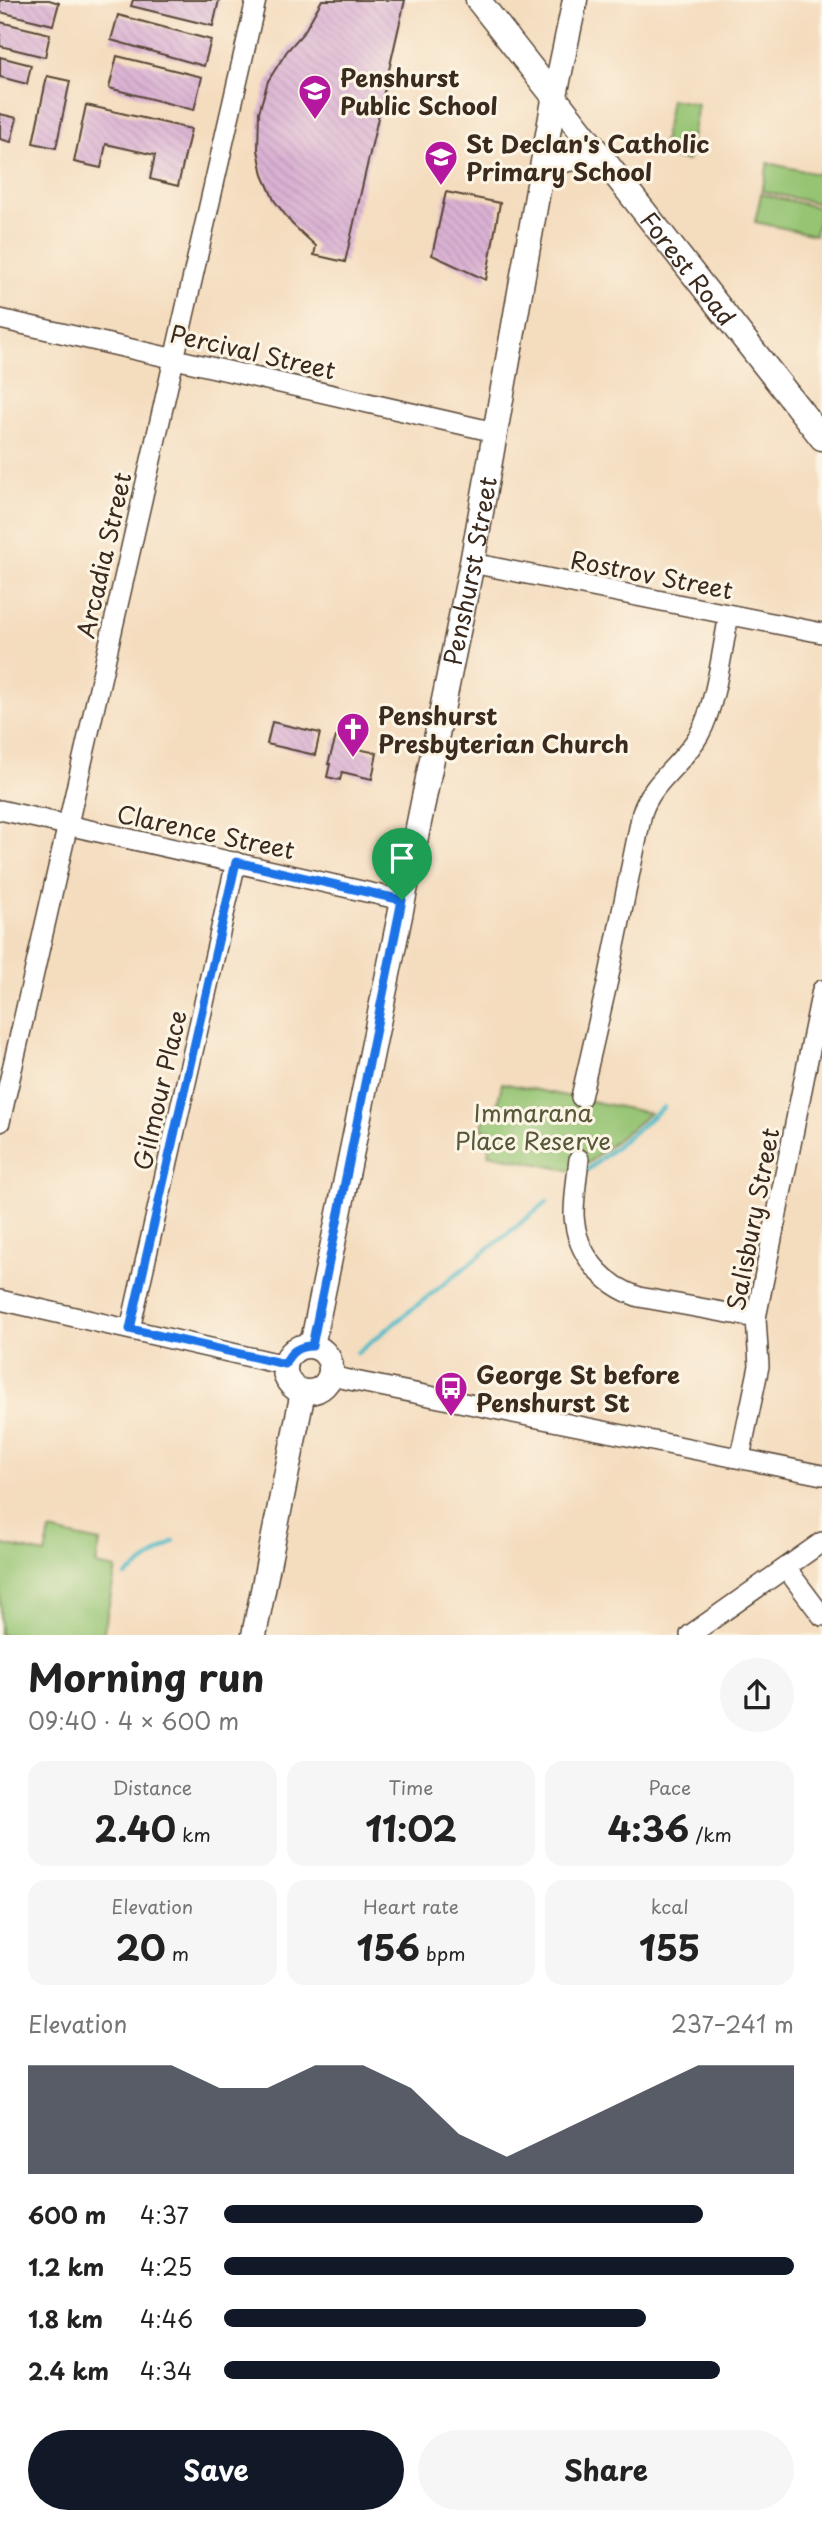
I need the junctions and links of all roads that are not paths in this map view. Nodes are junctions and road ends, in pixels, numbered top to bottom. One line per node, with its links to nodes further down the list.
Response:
1 (256, 0): 8 (street, Arcadia Street)
2 (478, 0): 4 (main road, Forest Road)
3 (575, 0): 4 (main road, Penshurst Street)
4 (554, 100): 5 (main road, Forest Road); 6 (main road, Penshurst Street)
5 (600, 157): 6 (main road); 10 (main road, Forest Road)
6 (542, 171): 9 (main road, Penshurst Street)
7 (0, 318): 8 (street, Percival Street)
8 (173, 358): 9 (street, Percival Street); 15 (street, Arcadia Street)
9 (495, 432): 11 (main road, Penshurst Street)
10 (822, 438)
11 (472, 564): 12 (street, Rostrov Street); 17 (main road, Penshurst Street)
12 (729, 615): 13 (street, Rostrov Street); 19 (street)
13 (822, 633)
14 (0, 810): 15 (street, Clarence Street)
15 (67, 825): 16 (street, Clarence Street); 20 (street, Arcadia Street)
16 (236, 862): 17 (street, Clarence Street); 24 (street, Gilmour Place)
17 (402, 900): 25 (main road, Penshurst Street)
18 (822, 990): 23 (street, Salisbury Street)
19 (580, 1097)
20 (0, 1122)
21 (579, 1159): 23 (street)
22 (0, 1300): 24 (street)
23 (756, 1318): 29 (street, Salisbury Street)
24 (130, 1329): 26 (street)
25 (312, 1346): 26 (main road); 27 (main road)
26 (285, 1364): 28 (main road)
27 (330, 1376): 28 (main road); 29 (street)
28 (303, 1392): 34 (main road)
29 (740, 1457): 30 (street)
30 (822, 1475)
31 (822, 1542): 32 (street)
32 (786, 1568): 33 (street); 35 (street)
33 (822, 1616)
34 (254, 1635)
35 (690, 1635)

